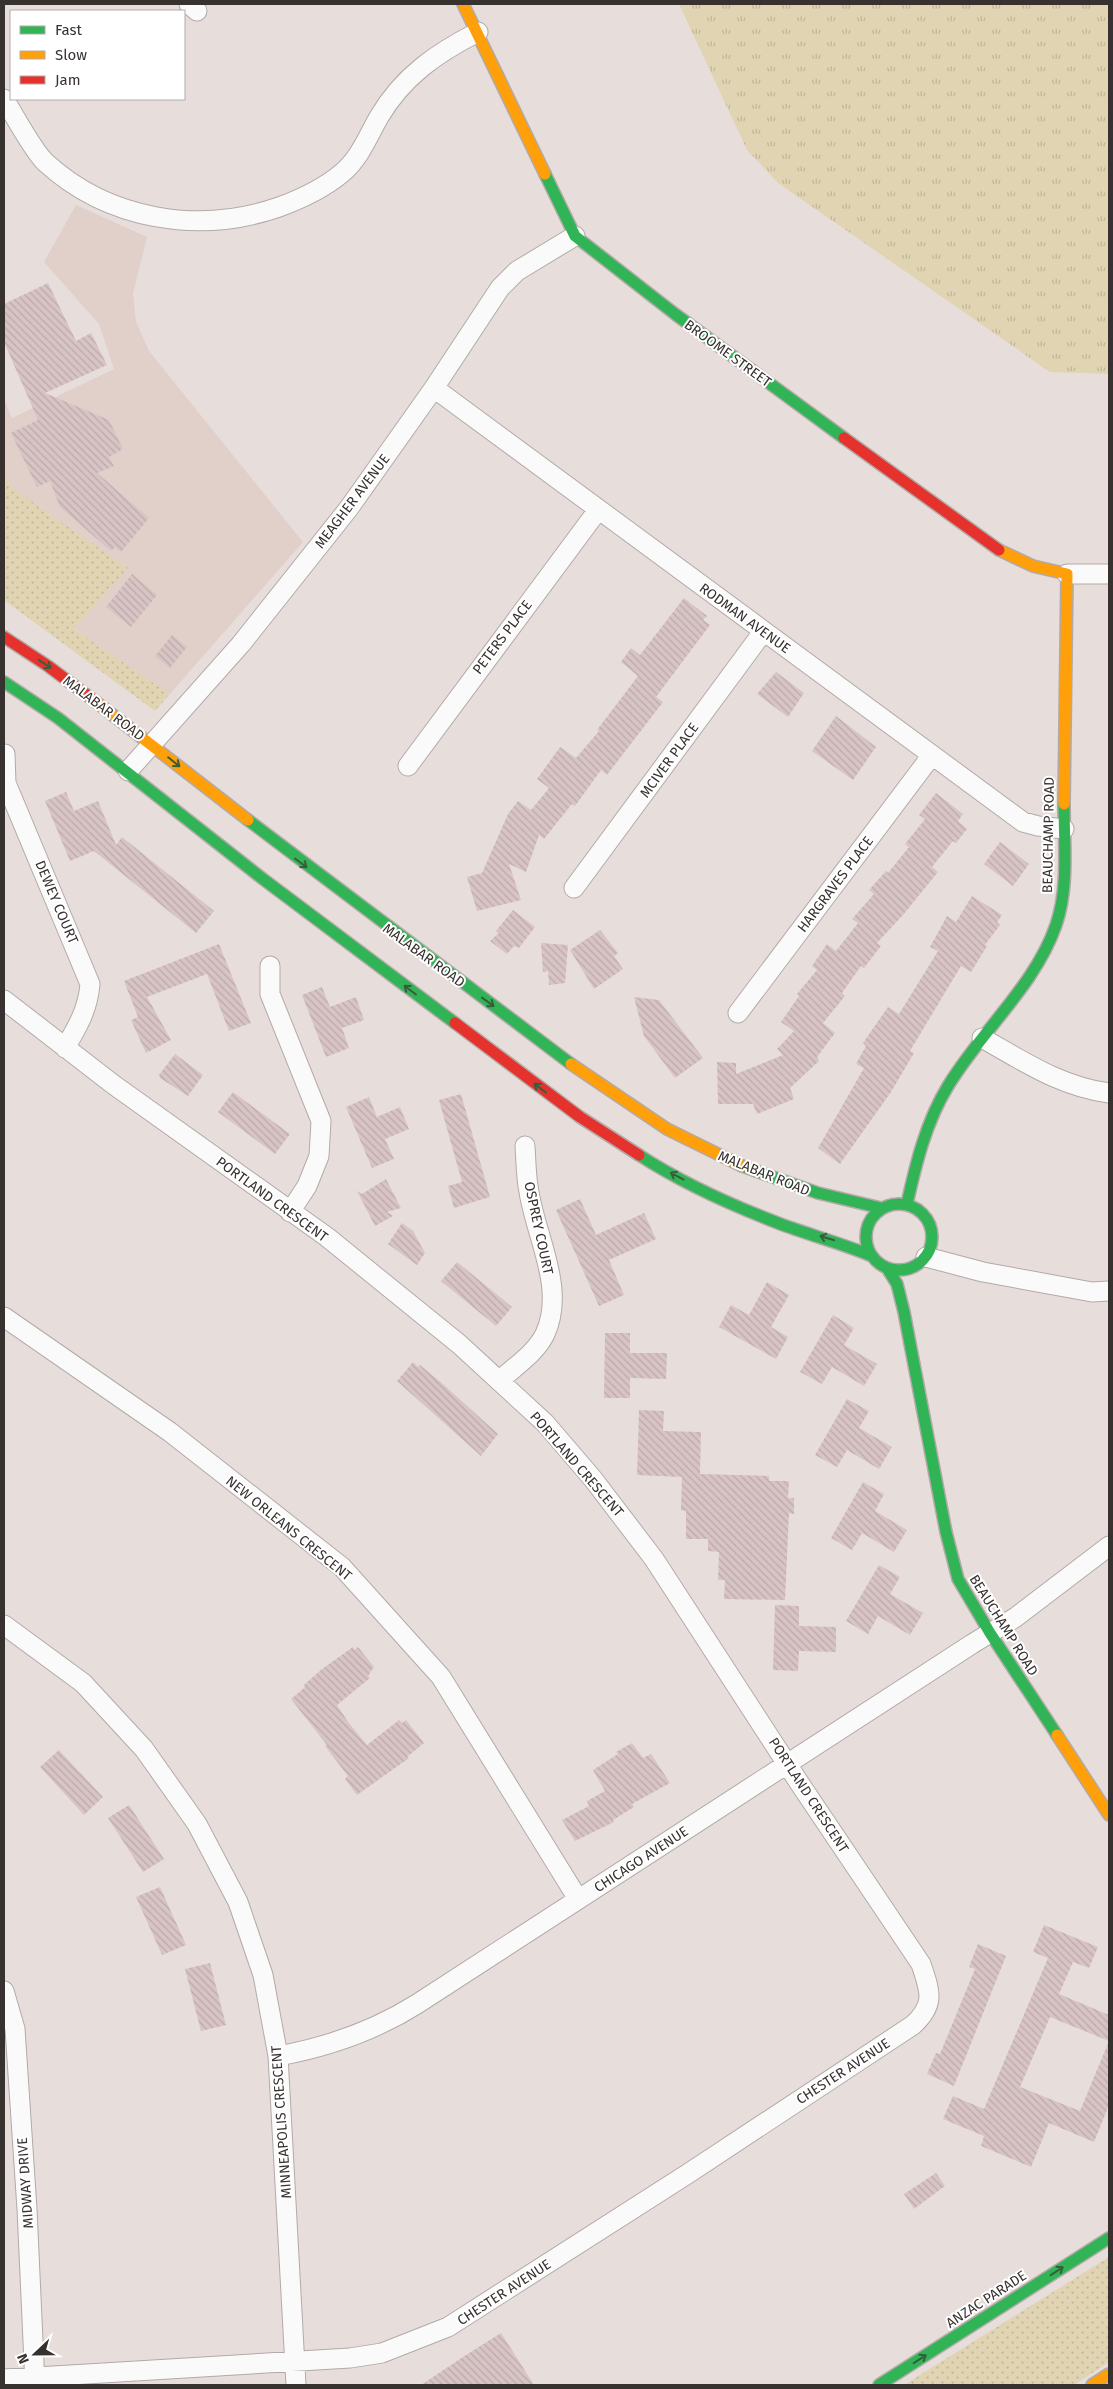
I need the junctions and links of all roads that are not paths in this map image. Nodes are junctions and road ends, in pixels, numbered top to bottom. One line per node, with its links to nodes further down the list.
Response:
1 (463, 4): 2 (main road, BROOME STREET)
2 (478, 32): 3 (street); 4 (main road, BROOME STREET)
3 (4, 99)
4 (575, 236): 5 (street, MEAGHER AVENUE); 7 (main road, BROOME STREET)
5 (434, 388): 6 (street, RODMAN AVENUE); 12 (street, MEAGHER AVENUE)
6 (598, 510): 9 (street, RODMAN AVENUE); 15 (street, PETERS PLACE)
7 (1067, 574): 8 (street, BROOME STREET); 17 (main road, BEAUCHAMP ROAD)
8 (1109, 574)
9 (763, 632): 14 (street, RODMAN AVENUE); 18 (street, MCIVER PLACE)
10 (4, 637): 12 (main road, MALABAR ROAD, one-way to 12)
11 (4, 682): 16 (main road)
12 (152, 744): 16 (street, MEAGHER AVENUE); 27 (main road, MALABAR ROAD, one-way to 27)
13 (5, 754): 23 (street, DEWEY COURT)
14 (932, 755): 17 (street, RODMAN AVENUE); 21 (street, HARGRAVES PLACE)
15 (408, 766)
16 (128, 771): 29 (main road, one-way to 16)
17 (1064, 829): 22 (main road, BEAUCHAMP ROAD)
18 (574, 888)
19 (270, 966): 28 (street)
20 (4, 1000): 23 (street, PORTLAND CRESCENT)
21 (738, 1013)
22 (982, 1038): 24 (street); 26 (main road, BEAUCHAMP ROAD)
23 (65, 1048): 28 (street, PORTLAND CRESCENT)
24 (1109, 1093)
25 (525, 1146): 35 (street, OSPREY COURT)
26 (907, 1204): 27 (main road); 30 (main road)
27 (881, 1208): 29 (main road)
28 (290, 1212): 35 (street, PORTLAND CRESCENT)
29 (872, 1256): 31 (main road)
30 (922, 1260): 31 (main road); 32 (street); 33 (main road, BEAUCHAMP ROAD)
31 (887, 1268): 33 (main road, BEAUCHAMP ROAD)
32 (1109, 1292)
33 (904, 1312): 38 (main road, BEAUCHAMP ROAD)
34 (4, 1317): 41 (street, NEW ORLEANS CRESCENT)
35 (499, 1380): 39 (street, PORTLAND CRESCENT)
36 (1109, 1546): 38 (street, CHICAGO AVENUE)
37 (4, 1624): 44 (street, MINNEAPOLIS CRESCENT)
38 (990, 1633): 39 (street, CHICAGO AVENUE); 40 (main road, BEAUCHAMP ROAD)
39 (787, 1764): 41 (street, CHICAGO AVENUE); 43 (street, PORTLAND CRESCENT)
40 (1109, 1815)
41 (578, 1899): 44 (street, CHICAGO AVENUE)
42 (4, 1991): 49 (street, MIDWAY DRIVE)
43 (930, 2003): 46 (street, CHESTER AVENUE)
44 (278, 2056): 46 (street, MINNEAPOLIS CRESCENT)
45 (1109, 2238): 51 (main road, ANZAC PARADE, one-way to 45)
46 (295, 2363): 49 (street, CHESTER AVENUE); 50 (street, MINNEAPOLIS CRESCENT)
47 (1109, 2374): 52 (main road)
48 (4, 2379): 49 (street, CHESTER AVENUE)
49 (34, 2381)
50 (296, 2385)
51 (879, 2385)
52 (1092, 2385)

